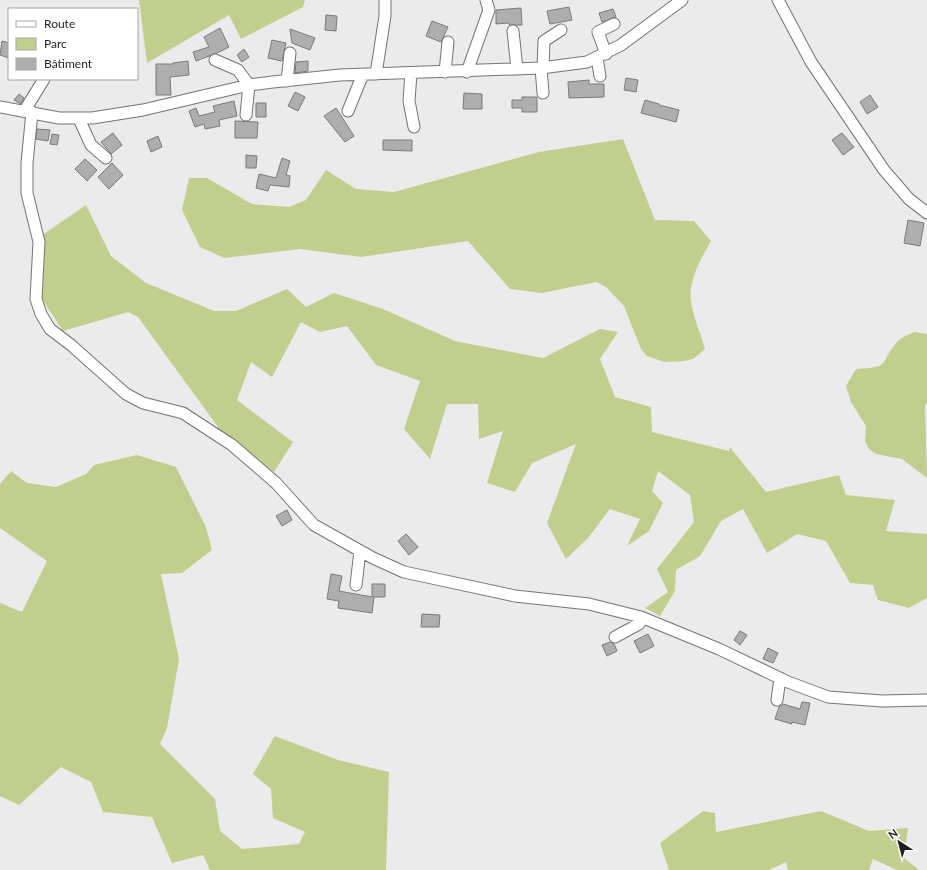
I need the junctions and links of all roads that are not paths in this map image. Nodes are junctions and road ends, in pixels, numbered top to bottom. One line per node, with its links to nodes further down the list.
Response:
1 (385, 0): 18 (street)
2 (486, 0): 15 (street)
3 (682, 0): 10 (street)
4 (778, 0): 31 (street)
5 (614, 24): 10 (street)
6 (513, 30): 13 (street)
7 (561, 30): 12 (street)
8 (448, 42): 14 (street)
9 (290, 53): 21 (street)
10 (602, 56): 12 (street); 19 (street)
11 (215, 60): 22 (street)
12 (542, 68): 13 (street); 23 (street)
13 (517, 69): 15 (street)
14 (445, 72): 15 (street); 16 (street)
15 (467, 72)
16 (410, 73): 18 (street); 29 (street)
17 (364, 74): 18 (street); 21 (street); 26 (street)
18 (376, 74)
19 (600, 76)
20 (44, 80): 25 (street)
21 (287, 81): 22 (street)
22 (249, 85): 27 (street); 28 (street)
23 (543, 93)
24 (0, 107): 25 (street)
25 (28, 111): 28 (street); 32 (street)
26 (348, 111)
27 (246, 115)
28 (79, 119): 30 (street)
29 (414, 127)
30 (106, 158)
31 (927, 213)
32 (360, 551): 33 (street); 34 (street)
33 (356, 585)
34 (640, 617): 35 (street); 36 (street)
35 (615, 637)
36 (780, 678): 37 (street); 38 (street)
37 (777, 700)
38 (927, 700)

